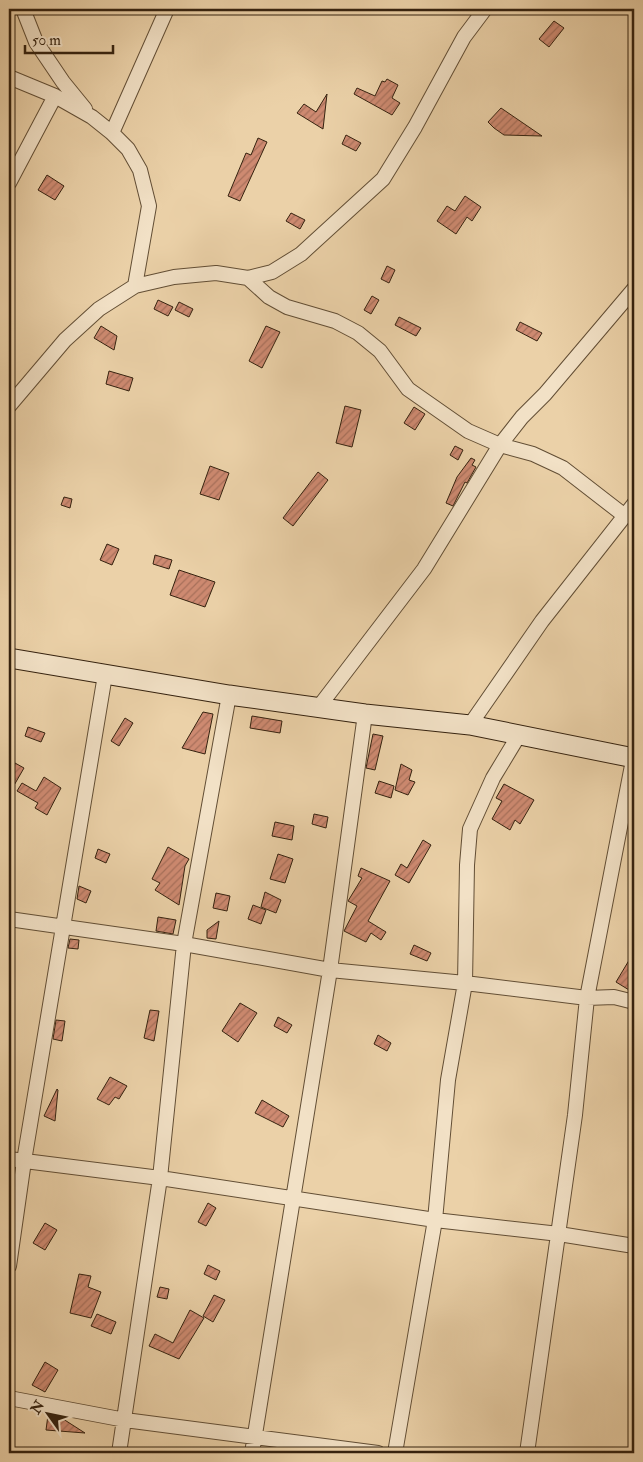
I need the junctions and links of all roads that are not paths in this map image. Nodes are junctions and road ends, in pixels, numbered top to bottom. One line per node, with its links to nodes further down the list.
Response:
1 (24, 9): 6 (street)
2 (167, 9): 7 (street)
3 (485, 9): 9 (street)
4 (9, 77): 5 (street)
5 (55, 96): 6 (street); 8 (street)
6 (92, 117): 7 (street)
7 (112, 133): 10 (street)
8 (9, 183)
9 (248, 278): 10 (street); 13 (street)
10 (135, 286): 12 (street)
11 (634, 289): 13 (street)
12 (9, 406)
13 (500, 445): 15 (street); 19 (street)
14 (634, 504): 15 (street)
15 (624, 516): 21 (street)
16 (9, 658): 17 (street)
17 (104, 675): 18 (street); 25 (street)
18 (229, 695): 19 (street); 26 (street)
19 (318, 708): 20 (street)
20 (364, 714): 21 (street); 27 (street)
21 (470, 725): 22 (street)
22 (519, 735): 23 (street); 28 (street)
23 (634, 757): 29 (street)
24 (9, 919): 25 (street)
25 (62, 926): 26 (street); 32 (street)
26 (184, 944): 27 (street); 33 (street)
27 (330, 970): 28 (street); 34 (street)
28 (465, 983): 29 (street); 35 (street)
29 (587, 998): 30 (street); 36 (street)
30 (634, 1002)
31 (9, 1159): 32 (street)
32 (24, 1161): 33 (street); 38 (street)
33 (160, 1178): 34 (street); 40 (street)
34 (294, 1198): 35 (street); 41 (street)
35 (435, 1220): 36 (street); 45 (street)
36 (559, 1234): 37 (street); 46 (street)
37 (634, 1246)
38 (9, 1266)
39 (9, 1398): 40 (street)
40 (125, 1420): 41 (street); 42 (street)
41 (254, 1436): 43 (street); 44 (street)
42 (120, 1453)
43 (252, 1453)
44 (378, 1453)
45 (395, 1453)
46 (527, 1453)

